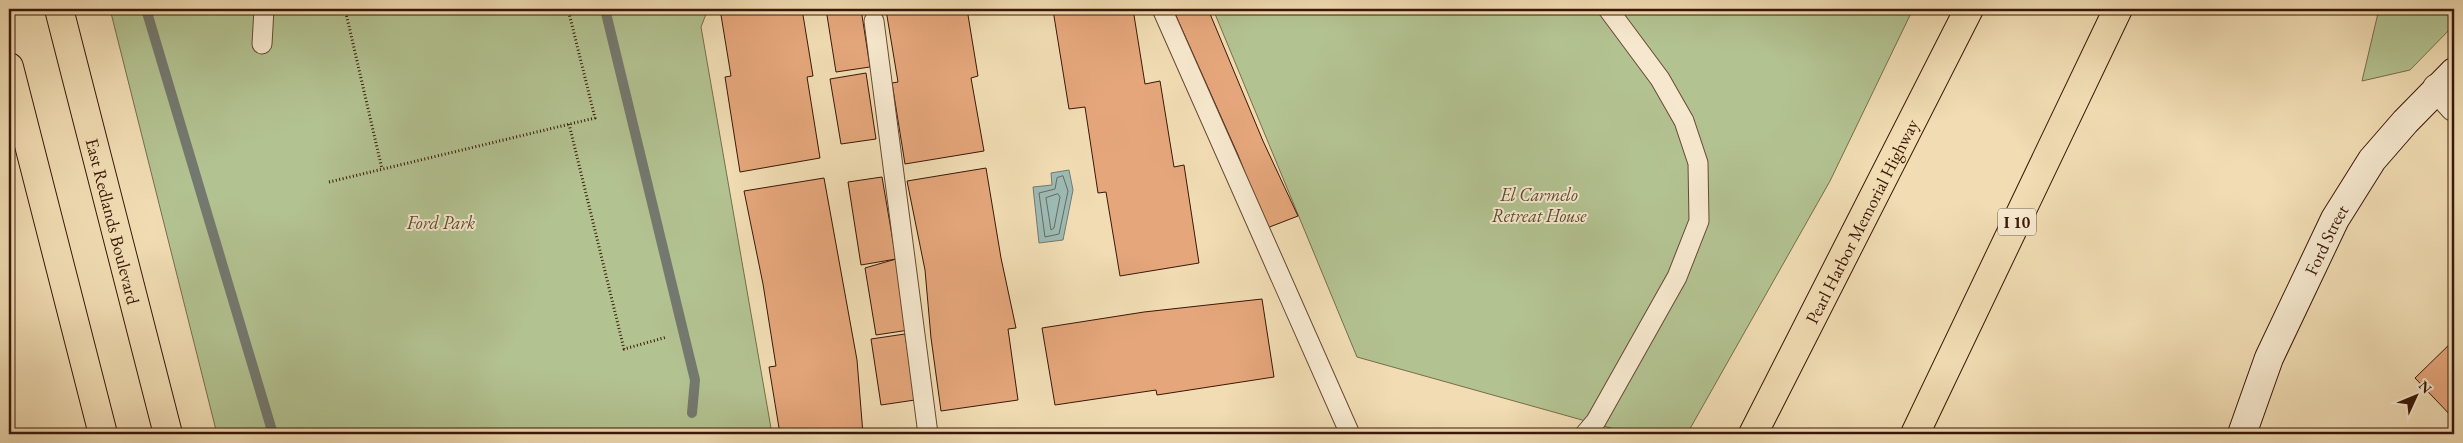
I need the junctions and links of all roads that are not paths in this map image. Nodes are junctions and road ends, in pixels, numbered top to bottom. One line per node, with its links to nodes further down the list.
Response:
1 (58, 9): 13 (main road, East Redlands Boulevard)
2 (264, 9): 8 (lane)
3 (1162, 9): 15 (lane)
4 (1608, 9): 16 (lane)
5 (1969, 9): 11 (main road, Pearl Harbor Memorial Highway)
6 (2118, 9): 19 (main road, I 10)
7 (874, 21): 14 (lane)
8 (262, 44)
9 (9, 67): 12 (main road)
10 (2449, 89): 20 (main road, Ford Street)
11 (1780, 377): 17 (main road); 18 (main road, Pearl Harbor Memorial Highway)
12 (103, 434)
13 (168, 434)
14 (928, 434)
15 (1350, 434)
16 (1585, 434)
17 (1745, 434)
18 (1753, 434)
19 (1915, 434)
20 (2242, 434)

